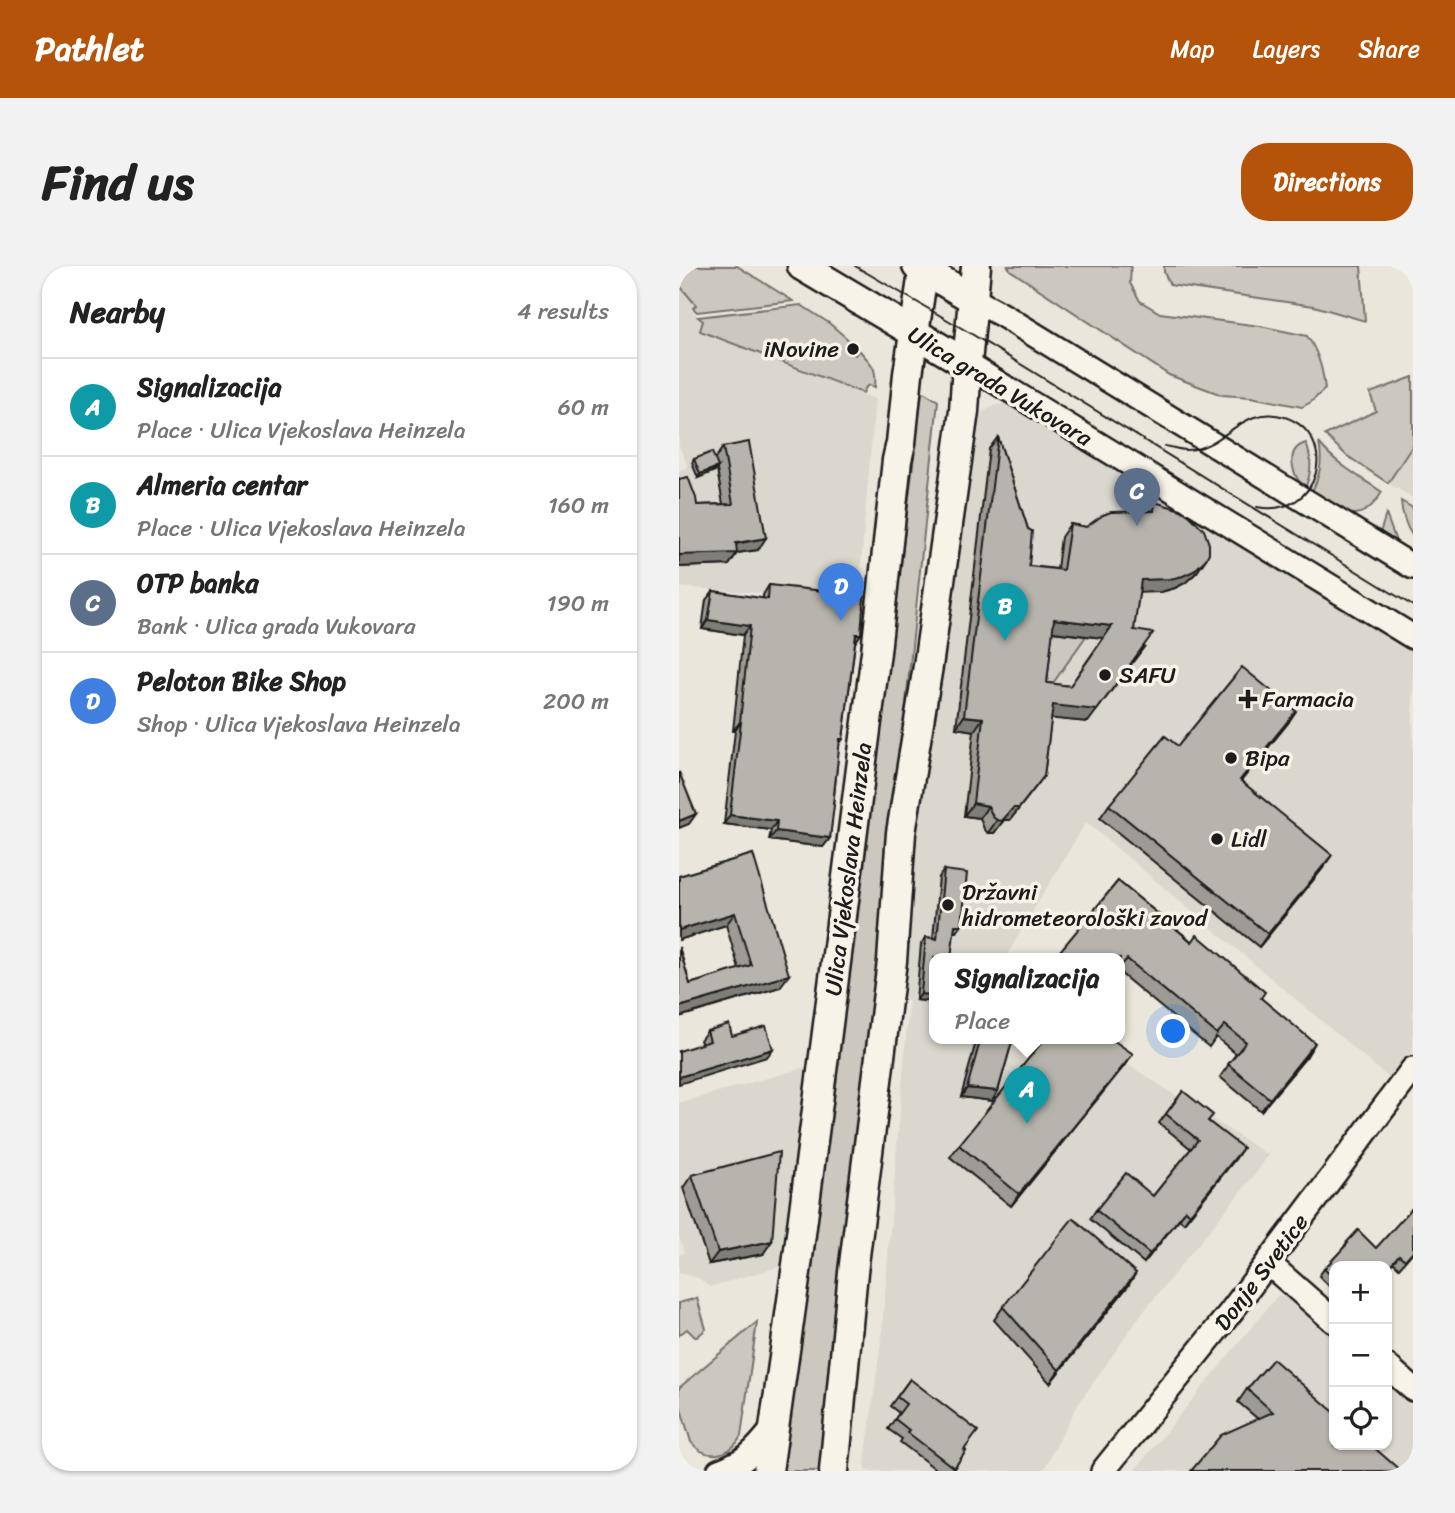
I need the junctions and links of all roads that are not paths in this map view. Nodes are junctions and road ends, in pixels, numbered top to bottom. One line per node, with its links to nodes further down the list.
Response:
1 (802, 266): 5 (main road, Ulica grada Vukovara)
2 (976, 266): 4 (main road)
3 (921, 267): 4 (main road); 5 (main road, Ulica Vjekoslava Heinzela)
4 (973, 299): 6 (main road); 7 (street)
5 (914, 334): 6 (main road, Ulica grada Vukovara); 14 (main road, Ulica Vjekoslava Heinzela)
6 (967, 364): 8 (street, Ulica grada Vukovara); 17 (main road)
7 (1413, 567)
8 (1413, 637)
9 (1413, 1069): 10 (street, Donje Svetice)
10 (1268, 1263): 11 (street); 18 (street, Donje Svetice)
11 (1329, 1317)
12 (1392, 1370): 13 (street)
13 (1413, 1389)
14 (773, 1429): 15 (street); 16 (main road, Ulica Vjekoslava Heinzela)
15 (719, 1471)
16 (768, 1471)
17 (834, 1471)
18 (1103, 1471)

